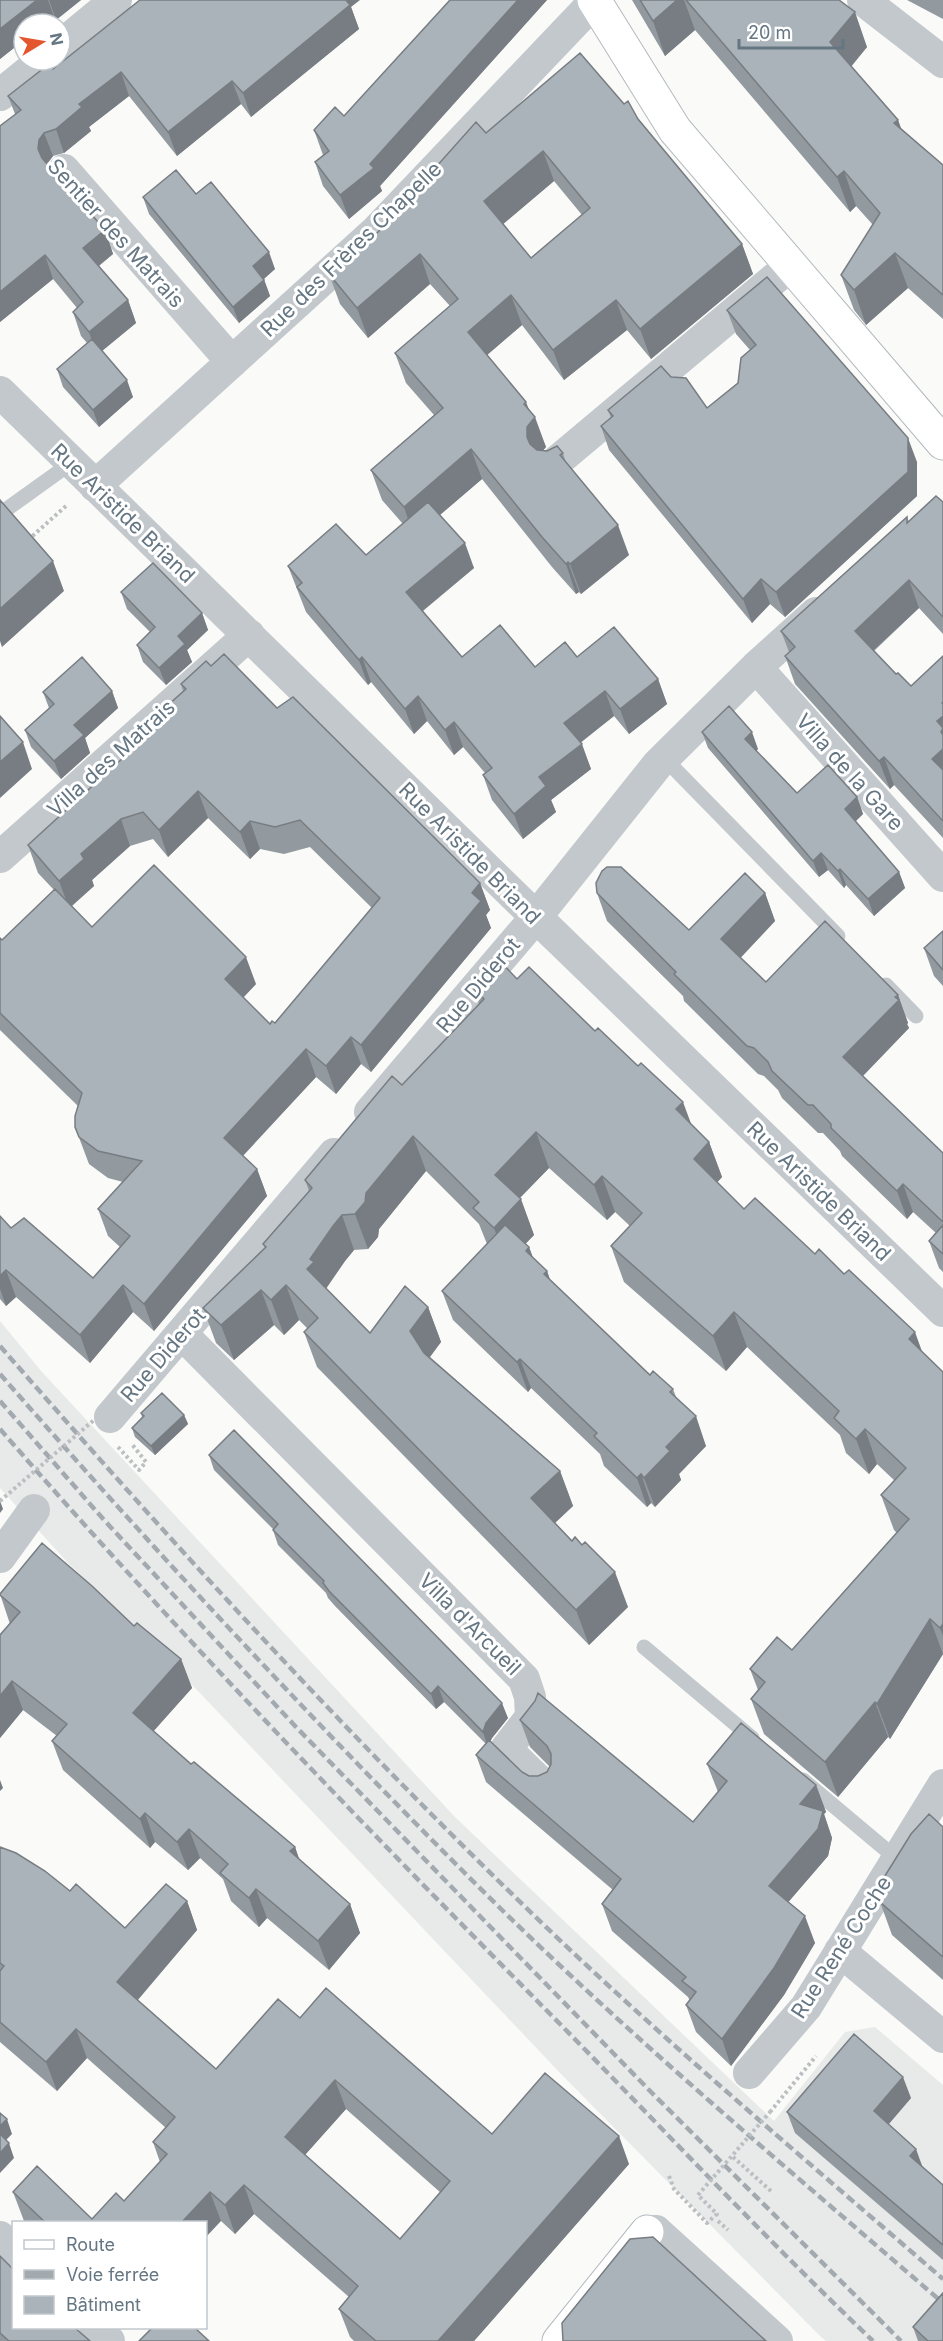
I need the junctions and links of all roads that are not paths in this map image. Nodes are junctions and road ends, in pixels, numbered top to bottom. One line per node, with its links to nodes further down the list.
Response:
1 (116, 0): 4 (street)
2 (595, 0): 9 (main road); 10 (street, Rue des Frères Chapelle)
3 (863, 0): 5 (street)
4 (72, 36)
5 (943, 62)
6 (28, 72): 7 (street)
7 (0, 95)
8 (64, 170): 10 (street, Sentier des Matrais)
9 (791, 265): 12 (main road); 14 (street)
10 (232, 362): 15 (street, Rue des Frères Chapelle)
11 (0, 392): 13 (street, Rue Aristide Briand)
12 (943, 443)
13 (71, 463): 15 (street, Rue Aristide Briand); 16 (lane)
14 (555, 463)
15 (83, 494): 18 (street, Rue Aristide Briand)
16 (0, 514)
17 (835, 595): 19 (street, Rue Diderot)
18 (249, 635): 21 (street, Villa des Matrais); 23 (street, Rue Aristide Briand)
19 (756, 667): 20 (street, Rue Diderot); 22 (street, Villa de la Gare)
20 (664, 758): 23 (street, Rue Diderot); 24 (lane)
21 (0, 856)
22 (943, 876)
23 (536, 917): 27 (street, Rue Aristide Briand); 28 (street, Rue Diderot)
24 (851, 949)
25 (875, 974): 26 (lane)
26 (916, 1016)
27 (943, 1311)
28 (182, 1334): 29 (street, Rue Diderot); 36 (street, Villa d'Arcueil)
29 (102, 1418)
30 (34, 1510): 31 (street)
31 (0, 1557)
32 (644, 1647): 33 (lane)
33 (761, 1745)
34 (788, 1768): 37 (lane)
35 (943, 1785): 37 (street, Rue René Coche)
36 (543, 1786)
37 (897, 1859): 38 (street, Rue René Coche)
38 (840, 1951): 39 (street); 40 (street, Rue René Coche)
39 (943, 2037)
40 (749, 2073)
41 (647, 2232): 46 (main road); 47 (street)
42 (0, 2237): 43 (street)
43 (12, 2248)
44 (96, 2329): 45 (street)
45 (109, 2341)
46 (559, 2341)
47 (777, 2341)

